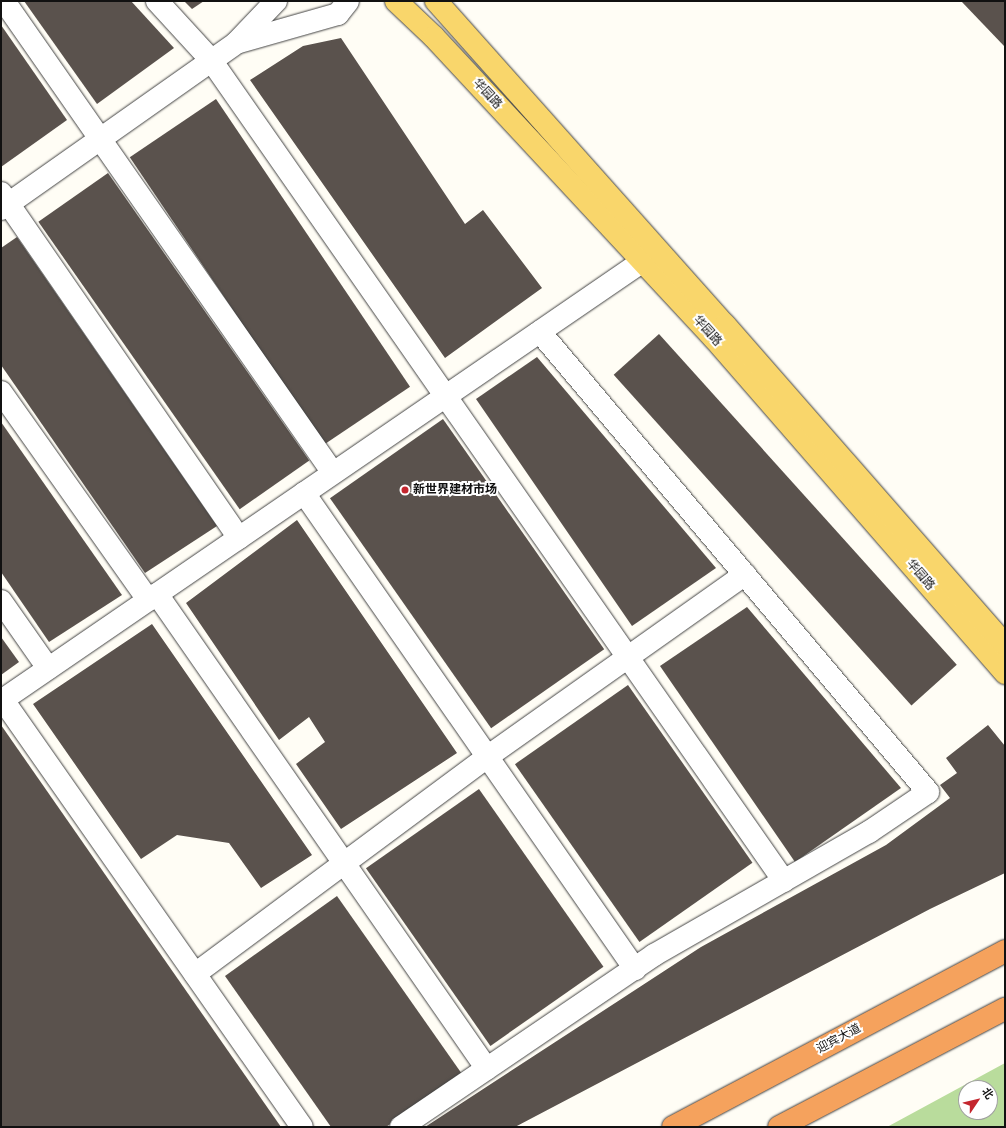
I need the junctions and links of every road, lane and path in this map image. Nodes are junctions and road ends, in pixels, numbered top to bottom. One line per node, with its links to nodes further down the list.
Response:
1 (4, 1): 9 (lane)
2 (157, 1): 8 (lane)
3 (276, 1): 7 (lane)
4 (348, 1): 7 (lane)
5 (396, 1): 11 (main road, 华园路)
6 (436, 1): 21 (main road, 华园路)
7 (236, 43): 8 (lane)
8 (211, 60): 9 (lane); 14 (lane)
9 (100, 139): 10 (lane); 15 (lane)
10 (3, 202): 17 (lane)
11 (643, 261): 12 (lane); 24 (main road, 华园路)
12 (540, 332): 14 (lane); 18 (lane)
13 (1, 392): 19 (lane)
14 (446, 396): 15 (lane); 22 (lane)
15 (333, 473): 16 (lane)
16 (304, 493): 17 (lane); 26 (lane)
17 (239, 538): 19 (lane)
18 (745, 574): 22 (lane); 28 (lane)
19 (152, 597): 23 (lane); 27 (lane)
20 (1, 601): 23 (lane)
21 (1005, 645)
22 (628, 655): 26 (lane); 28 (lane)
23 (48, 668): 25 (lane)
24 (1005, 673)
25 (2, 700): 31 (lane)
26 (487, 757): 27 (lane); 30 (lane)
27 (343, 863): 31 (lane); 33 (lane)
28 (784, 881): 30 (lane)
29 (1005, 951): 36 (highway, 迎宾大道)
30 (635, 969): 33 (lane)
31 (195, 974): 34 (lane)
32 (1005, 1009): 37 (highway)
33 (487, 1069): 35 (lane)
34 (302, 1127)
35 (401, 1127)
36 (673, 1127)
37 (779, 1127)

